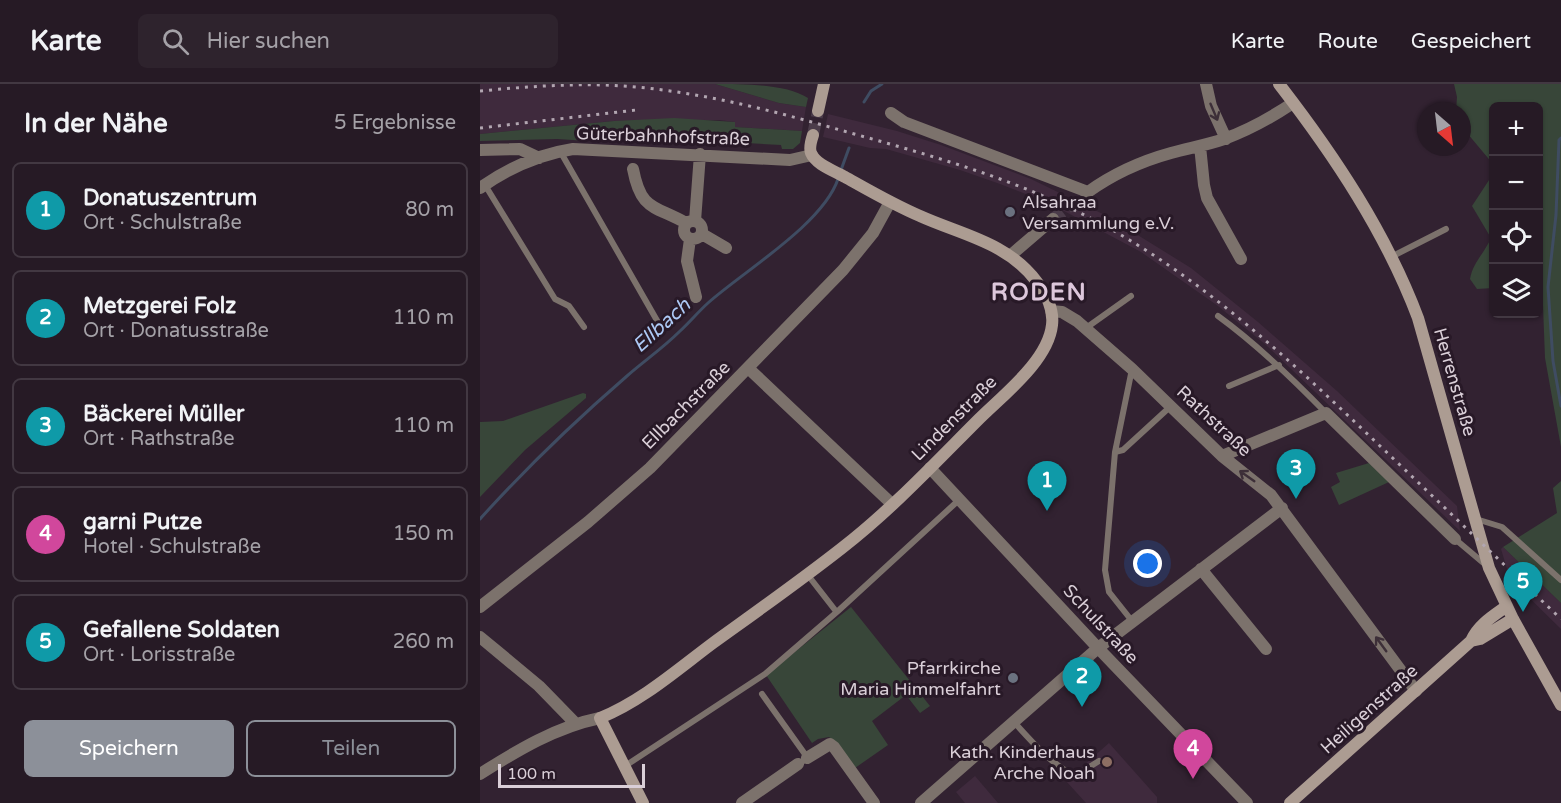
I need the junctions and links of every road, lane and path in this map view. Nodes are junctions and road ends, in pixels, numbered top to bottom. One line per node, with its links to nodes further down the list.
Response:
1 (824, 84): 5 (street)
2 (1206, 84): 8 (street, one-way to 8)
3 (1281, 85): 4 (street, Herrenstraße)
4 (1293, 103): 8 (street); 24 (street, Herrenstraße)
5 (818, 111)
6 (891, 113): 9 (street)
7 (813, 135): 13 (street)
8 (1226, 139): 9 (street)
9 (1200, 146): 25 (street)
10 (480, 150): 14 (street)
11 (560, 151): 12 (street, Güterbahnhofstraße); 14 (street, Güterbahnhofstraße); 30 (lane)
12 (700, 154): 13 (street, Güterbahnhofstraße); 19 (street)
13 (812, 155): 17 (street)
14 (539, 158): 16 (street, Güterbahnhofstraße)
15 (633, 169): 19 (street)
16 (483, 186): 31 (lane)
17 (890, 202): 23 (street); 34 (street, Ellbachstraße)
18 (1053, 219): 23 (street)
19 (691, 222): 21 (street)
20 (1446, 229): 24 (lane)
21 (696, 236): 22 (street); 27 (street)
22 (726, 248)
23 (1011, 255): 28 (street)
24 (1390, 257): 45 (street, Herrenstraße)
25 (1241, 259)
26 (1131, 296): 32 (lane)
27 (696, 297)
28 (1051, 311): 32 (street, Rathstraße); 41 (street, Lindenstraße)
29 (1218, 316): 33 (lane)
30 (659, 324)
31 (584, 327)
32 (1086, 328): 35 (street, Rathstraße)
33 (1280, 365): 36 (lane); 38 (lane)
34 (748, 368): 43 (street); 52 (street, Ellbachstraße)
35 (1132, 369): 37 (street, Rathstraße); 39 (lane)
36 (1229, 386)
37 (1171, 406): 39 (lane); 40 (street, Rathstraße)
38 (1326, 413): 40 (street); 46 (street)
39 (1115, 452): 55 (lane)
40 (1222, 456): 44 (street, Rathstraße, one-way to 40)
41 (930, 468): 42 (street, Schulstraße); 43 (street, Lindenstraße)
42 (960, 498): 53 (lane); 58 (street, Schulstraße)
43 (892, 504): 49 (street, Lindenstraße)
44 (1282, 508): 48 (street); 60 (street, Rathstraße, one-way to 44)
45 (1476, 519): 47 (street, Herrenstraße); 50 (lane)
46 (1455, 539): 47 (lane)
47 (1489, 568): 51 (street, Herrenstraße)
48 (1201, 569): 55 (street); 59 (street)
49 (807, 574): 53 (lane); 63 (street, Lindenstraße)
50 (1561, 580)
51 (1507, 606): 54 (street, Herrenstraße); 57 (street, Heiligenstraße)
52 (480, 607)
53 (838, 611): 68 (lane)
54 (1514, 619): 57 (street, Heiligenstraße); 62 (street, Herrenstraße)
55 (1132, 621): 58 (street)
56 (480, 637): 65 (street)
57 (1471, 641): 60 (street, Heiligenstraße)
58 (1098, 648): 64 (street); 74 (street, Schulstraße)
59 (1266, 649)
60 (1416, 691): 75 (street, Heiligenstraße)
61 (762, 694): 66 (lane)
62 (1561, 705)
63 (600, 718): 65 (street); 68 (street)
64 (1014, 722): 67 (lane); 73 (street)
65 (576, 724): 69 (street)
66 (803, 761): 71 (street); 72 (street)
67 (1100, 761)
68 (624, 766): 70 (street)
69 (480, 774)
70 (643, 803)
71 (742, 803)
72 (874, 803)
73 (921, 803)
74 (1247, 803)
75 (1290, 803)

